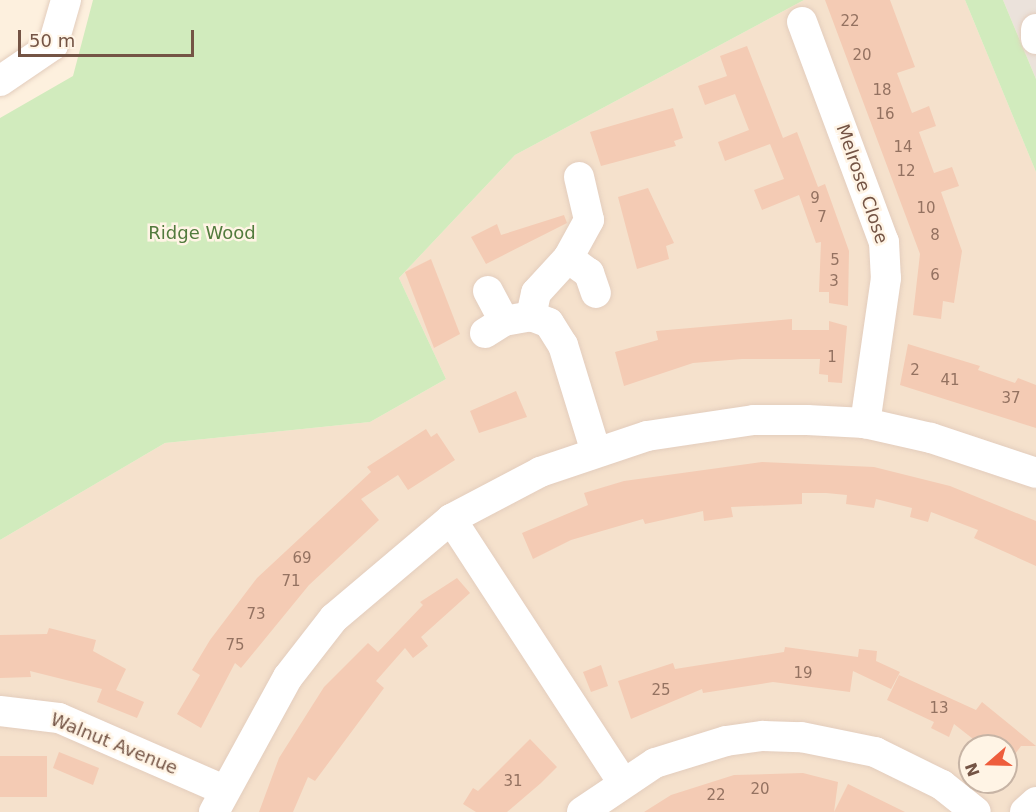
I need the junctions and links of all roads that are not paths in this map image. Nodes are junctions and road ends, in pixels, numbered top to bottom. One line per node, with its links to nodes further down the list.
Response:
1 (66, 0): 5 (street)
2 (802, 22): 11 (street, Melrose Close)
3 (1036, 30): 4 (street)
4 (1036, 39)
5 (0, 81)
6 (579, 177): 7 (street)
7 (568, 258): 9 (street); 10 (street)
8 (488, 291): 10 (street)
9 (596, 293)
10 (507, 324): 12 (street)
11 (865, 423): 12 (street); 13 (street)
12 (596, 452): 14 (street)
13 (1036, 473)
14 (451, 519): 16 (street); 17 (street)
15 (0, 711): 17 (street, Walnut Avenue)
16 (622, 781): 19 (street); 20 (street)
17 (219, 801)
18 (1036, 802): 21 (street)
19 (582, 812)
20 (976, 812)
21 (1025, 812)

